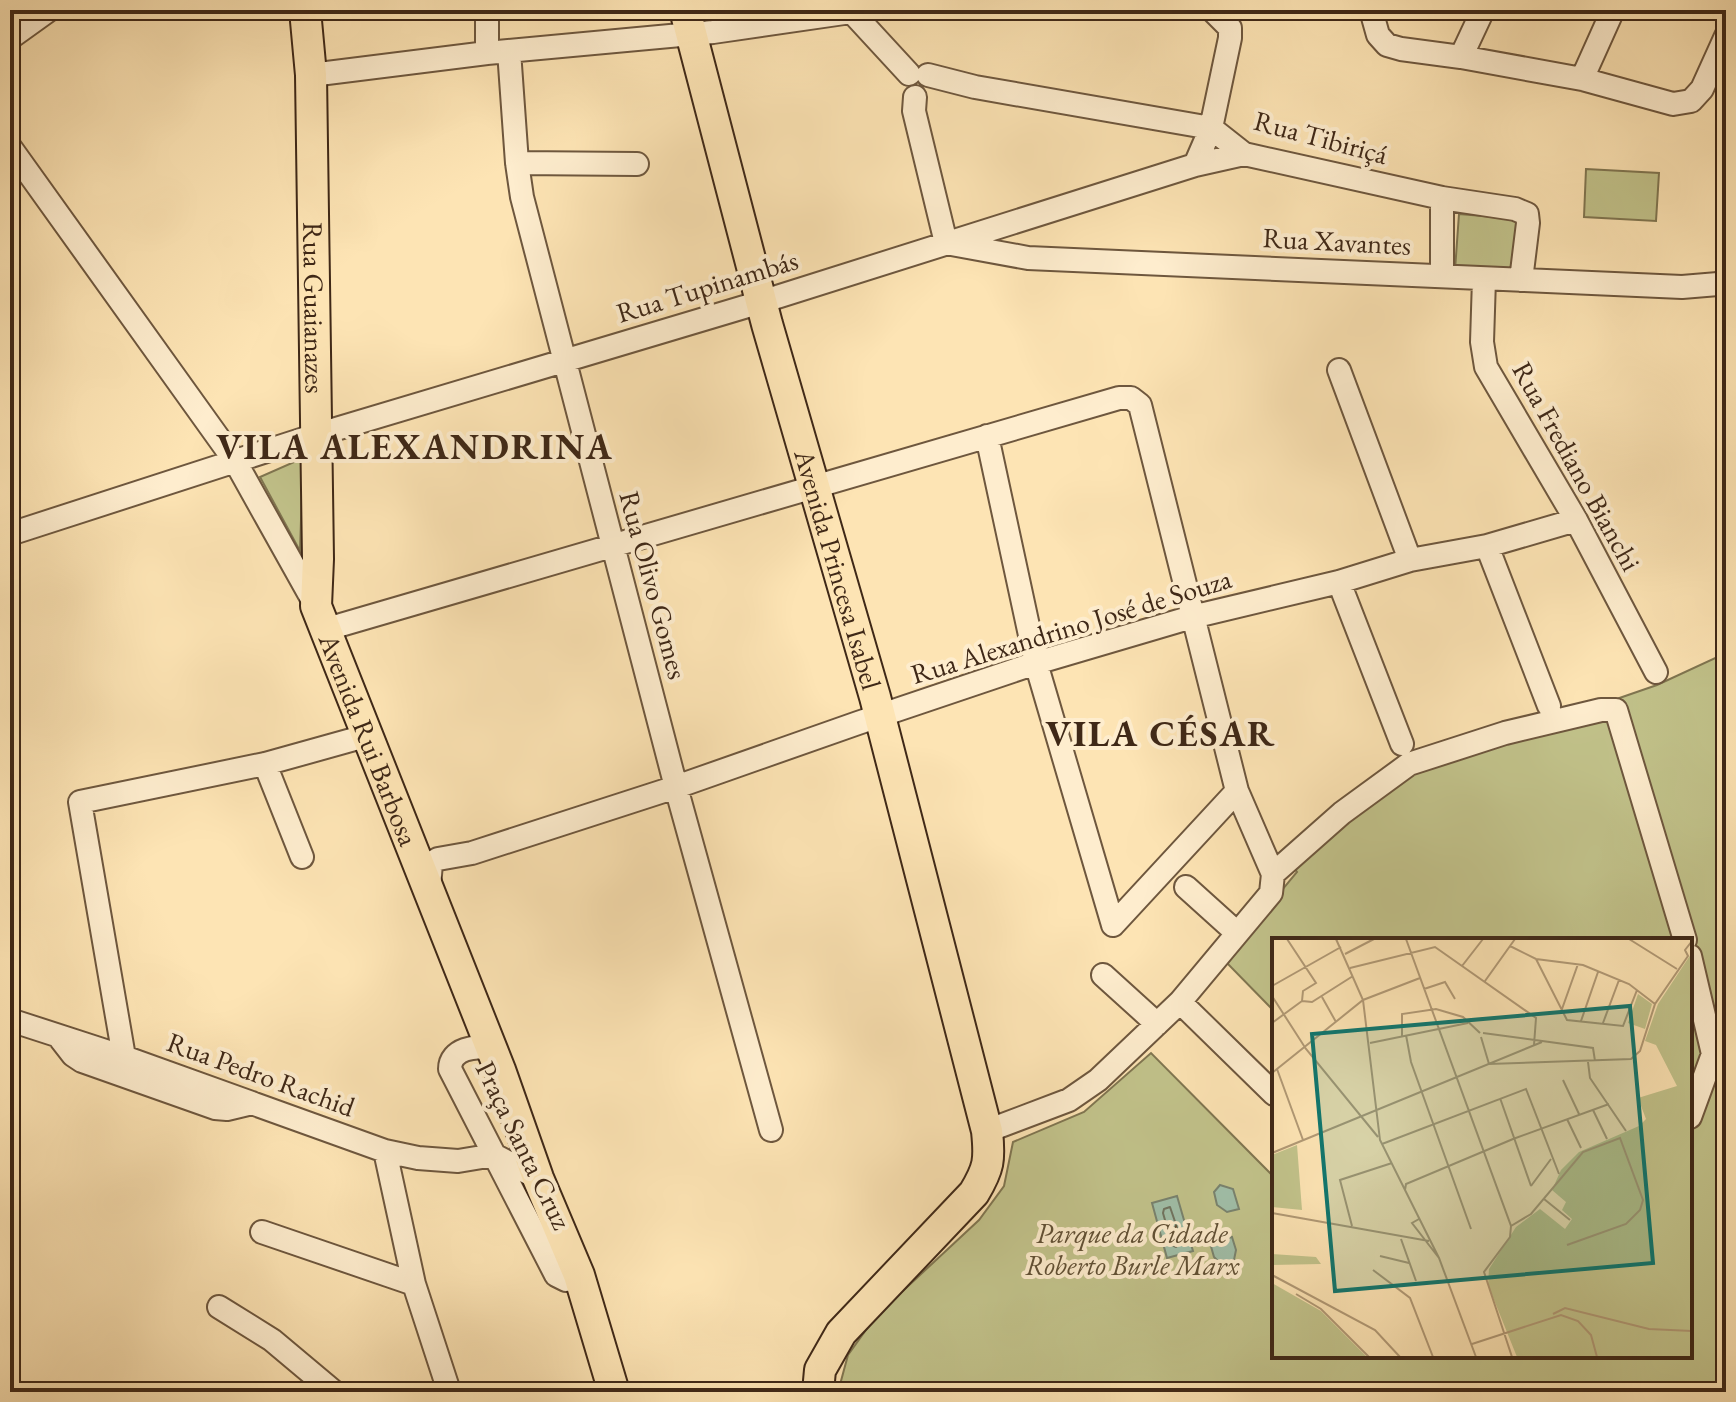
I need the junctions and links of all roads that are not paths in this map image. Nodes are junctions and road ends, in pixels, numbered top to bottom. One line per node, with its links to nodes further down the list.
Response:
1 (49, 10): 11 (street)
2 (305, 10): 14 (main road, Rua Guaianazes)
3 (487, 10): 12 (street, Rua Olivo Gomes)
4 (1212, 10): 17 (street)
5 (1371, 10): 13 (street)
6 (1483, 10): 13 (street)
7 (1613, 10): 15 (street)
8 (850, 11): 9 (street); 16 (street)
9 (688, 22): 12 (street); 31 (main road, Avenida Princesa Isabel)
10 (1726, 36): 15 (street)
11 (10, 38)
12 (498, 52): 14 (street); 20 (street, Rua Olivo Gomes)
13 (1461, 57): 15 (street)
14 (311, 75): 34 (main road, Rua Guaianazes)
15 (1582, 79)
16 (920, 84): 17 (street, Rua Tibiriçá); 25 (street)
17 (1211, 128): 19 (street, Rua Tibiriçá); 22 (street)
18 (10, 147): 36 (street, Avenida Rui Barbosa)
19 (1244, 154): 22 (street, Rua Tupinambás); 23 (street, Rua Tibiriçá)
20 (517, 163): 21 (street); 32 (street, Rua Olivo Gomes)
21 (637, 164)
22 (1195, 165): 24 (street, Rua Tupinambás)
23 (1442, 198): 27 (street); 29 (street, Rua Tibiriçá)
24 (1028, 219): 25 (street, Rua Tupinambás); 26 (street)
25 (946, 243): 26 (street, Rua Xavantes); 31 (street, Rua Tupinambás)
26 (1028, 258): 27 (street, Rua Xavantes)
27 (1442, 276): 28 (street, Rua Xavantes)
28 (1484, 279): 29 (street, Rua Xavantes); 38 (street, Rua Frediano Bianchi)
29 (1521, 280): 30 (street, Rua Xavantes)
30 (1726, 280)
31 (761, 302): 32 (street, Rua Tupinambás); 37 (main road, Avenida Princesa Isabel)
32 (564, 360): 34 (street, Rua Tupinambás); 41 (street, Rua Olivo Gomes)
33 (1339, 370): 42 (street)
34 (316, 435): 36 (street, Rua Tupinambás); 45 (main road, Rua Guaianazes)
35 (987, 436): 37 (street); 44 (street); 46 (street)
36 (235, 461): 39 (street, Rua Tupinambás); 45 (street, Avenida Rui Barbosa)
37 (814, 486): 41 (street); 49 (main road, Avenida Princesa Isabel)
38 (1576, 520): 40 (street, Rua Alexandrino José de Souza); 47 (street, Rua Frediano Bianchi)
39 (10, 534)
40 (1487, 546): 42 (street, Rua Alexandrino José de Souza); 48 (street)
41 (613, 547): 45 (street); 53 (street, Rua Olivo Gomes)
42 (1410, 560): 43 (street, Rua Alexandrino José de Souza)
43 (1339, 582): 44 (street, Rua Alexandrino José de Souza); 51 (street)
44 (1192, 617): 46 (street, Rua Alexandrino José de Souza); 54 (street)
45 (322, 618): 50 (main road, Avenida Rui Barbosa)
46 (1036, 663): 49 (street, Rua Alexandrino José de Souza); 54 (street)
47 (1656, 672)
48 (1549, 706)
49 (879, 716): 53 (street, Rua Alexandrino José de Souza); 74 (main road, Avenida Princesa Isabel)
50 (369, 735): 52 (street); 57 (main road, Avenida Rui Barbosa)
51 (1402, 744)
52 (265, 764): 55 (street); 68 (street)
53 (676, 787): 57 (street, Rua Alexandrino José de Souza); 73 (street, Rua Olivo Gomes)
54 (1237, 791): 56 (street)
55 (302, 857)
56 (1273, 874): 59 (street); 60 (street)
57 (429, 887): 67 (main road, Avenida Rui Barbosa)
58 (1186, 887): 59 (street)
59 (1237, 933): 63 (street)
60 (1684, 938)
61 (1692, 965): 71 (street)
62 (1103, 975): 65 (street)
63 (1180, 1002): 65 (street); 69 (street)
64 (10, 1020): 66 (street, Rua Pedro Rachid)
65 (1157, 1024): 74 (street)
66 (58, 1036): 68 (street, Rua Pedro Rachid); 70 (street)
67 (492, 1050): 72 (main road, Avenida Rui Barbosa); 76 (street, Praça Santa Cruz)
68 (124, 1057): 70 (street, Rua Pedro Rachid)
69 (1272, 1092)
70 (254, 1102): 75 (street, Rua Pedro Rachid)
71 (1692, 1112)
72 (517, 1121): 76 (street); 77 (main road, Avenida Rui Barbosa)
73 (771, 1130)
74 (987, 1131): 85 (main road, Avenida Princesa Isabel)
75 (385, 1151): 76 (street, Rua Pedro Rachid); 80 (street)
76 (494, 1155): 77 (street); 79 (street, Praça Santa Cruz)
77 (538, 1178): 79 (main road, Avenida Rui Barbosa)
78 (262, 1232): 80 (street)
79 (579, 1275): 84 (main road, Avenida Rui Barbosa)
80 (414, 1284): 82 (street)
81 (219, 1307): 83 (street)
82 (447, 1385)
83 (334, 1392)
84 (614, 1392)
85 (818, 1392)

